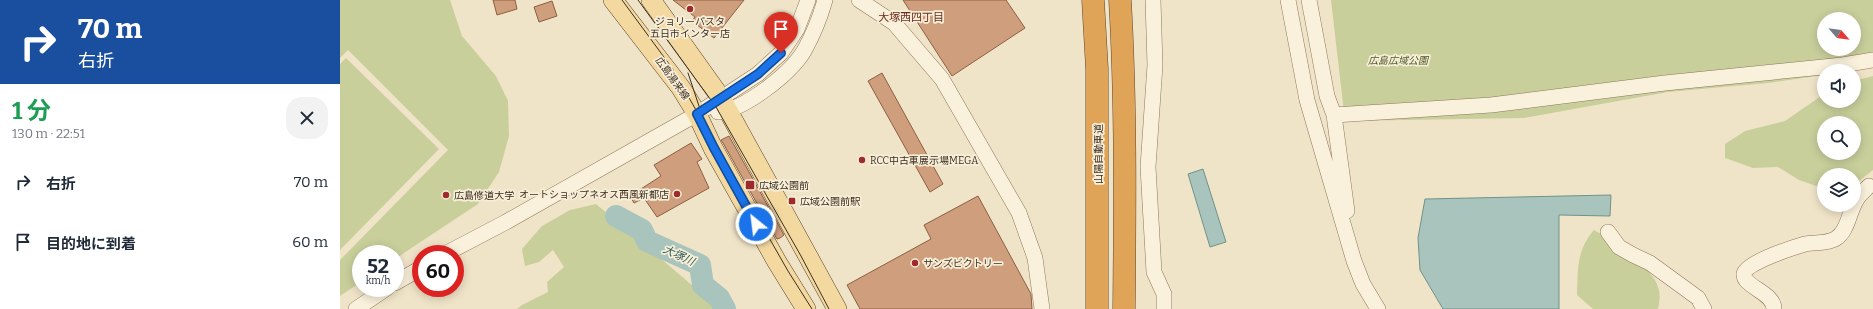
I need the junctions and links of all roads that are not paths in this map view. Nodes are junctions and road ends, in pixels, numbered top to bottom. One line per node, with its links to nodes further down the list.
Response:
1 (613, 0): 13 (main road, 広島湯来線)
2 (651, 0): 12 (main road)
3 (808, 0): 12 (street)
4 (825, 0): 12 (street)
5 (859, 0): 23 (street)
6 (1093, 0): 24 (highway, 山陽自動車道)
7 (1120, 0): 25 (highway)
8 (1153, 0): 26 (street)
9 (1288, 0): 18 (street)
10 (1309, 0): 14 (street)
11 (1873, 60): 14 (street)
12 (725, 105): 13 (street); 22 (main road)
13 (697, 114): 17 (street); 21 (main road, 広島湯来線)
14 (1334, 115): 18 (street)
15 (1869, 186): 29 (street)
16 (1608, 232): 28 (street)
17 (463, 245)
18 (1354, 261): 27 (street)
19 (374, 297): 20 (street)
20 (356, 309)
21 (806, 309)
22 (837, 309)
23 (1042, 309)
24 (1097, 309)
25 (1124, 309)
26 (1164, 309)
27 (1378, 309)
28 (1704, 309)
29 (1774, 309)

